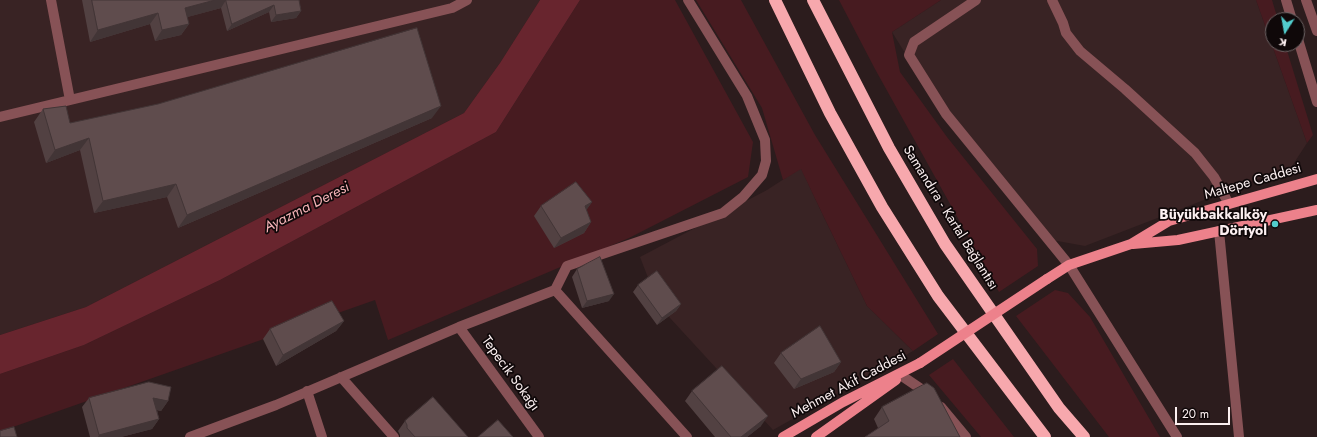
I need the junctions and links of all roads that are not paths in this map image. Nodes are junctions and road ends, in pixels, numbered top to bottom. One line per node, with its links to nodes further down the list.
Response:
1 (51, 0): 14 (street)
2 (467, 0): 10 (street)
3 (688, 0): 23 (street)
4 (775, 0): 37 (highway)
5 (813, 0): 38 (highway, Samandıra - Kartal Bağlantısı)
6 (976, 0): 22 (street)
7 (1052, 0): 18 (street)
8 (1286, 0): 11 (street)
9 (1306, 0): 12 (street)
10 (451, 4): 14 (street)
11 (1290, 12)
12 (1317, 30)
13 (1302, 52): 15 (street)
14 (70, 100): 16 (street)
15 (1317, 102)
16 (0, 117)
17 (1317, 178): 18 (main road, Maltepe Caddesi)
18 (1229, 204): 21 (main road, Maltepe Caddesi)
19 (1317, 210): 20 (main road, Maltepe Caddesi)
20 (1219, 231): 21 (main road, Maltepe Caddesi); 40 (street)
21 (1132, 244): 22 (main road, Maltepe Caddesi)
22 (1069, 265): 25 (main road, Maltepe Caddesi, bridge); 39 (street)
23 (555, 290): 24 (street); 33 (street)
24 (459, 327): 27 (street); 32 (street, Tepecik Sokağı)
25 (920, 363): 26 (main road, Mehmet Akif Caddesi); 34 (main road, Mehmet Akif Caddesi)
26 (902, 376): 35 (main road, Mehmet Akif Caddesi); 36 (street)
27 (341, 377): 28 (street); 31 (street)
28 (307, 391): 29 (street); 30 (street)
29 (190, 437)
30 (322, 437)
31 (394, 437)
32 (539, 437)
33 (687, 437)
34 (783, 437)
35 (816, 437)
36 (966, 437)
37 (1045, 437)
38 (1084, 437)
39 (1177, 437)
40 (1239, 437)

